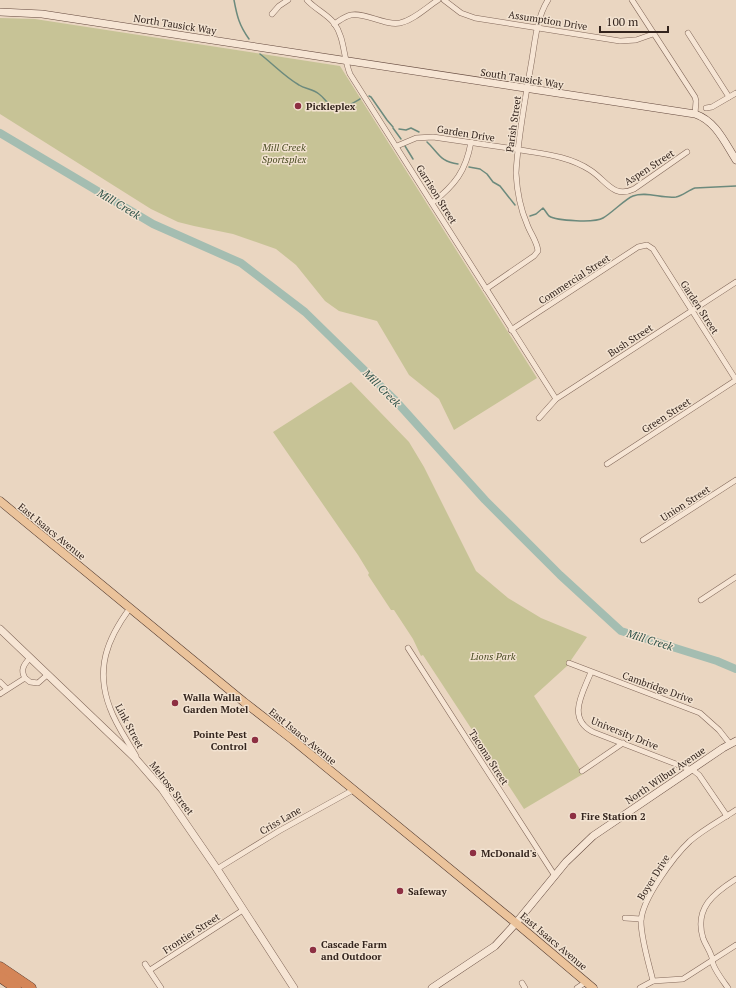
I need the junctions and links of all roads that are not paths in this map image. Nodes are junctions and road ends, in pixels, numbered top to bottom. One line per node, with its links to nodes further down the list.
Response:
1 (288, 0): 8 (street)
2 (307, 0): 9 (street, Garrison Street)
3 (438, 0): 9 (street)
4 (444, 0): 10 (street, Assumption Drive)
5 (548, 0): 10 (street, Parish Street)
6 (632, 0): 12 (street)
7 (0, 12): 13 (main road, North Tausick Way)
8 (272, 14)
9 (334, 24): 13 (street, Garrison Street)
10 (538, 27): 12 (street, Assumption Drive); 14 (street, Parish Street)
11 (688, 33): 16 (street)
12 (653, 34): 18 (street)
13 (346, 61): 14 (main road, South Tausick Way); 20 (street, Garrison Street)
14 (527, 89): 18 (main road, South Tausick Way); 21 (street, Parish Street)
15 (736, 93): 16 (street)
16 (729, 97): 17 (street)
17 (706, 108)
18 (695, 114): 23 (main road)
19 (471, 142): 20 (street, Garden Drive); 21 (street, Garden Drive); 25 (street)
20 (397, 146): 25 (street, Garrison Street)
21 (518, 150): 24 (street, Garden Drive); 28 (street, Parish Street)
22 (687, 152): 24 (street, Aspen Street)
23 (736, 160)
24 (619, 192)
25 (432, 203): 28 (street, Garrison Street)
26 (647, 245): 29 (street, Garden Street); 30 (street, Commercial Street)
27 (736, 282): 29 (street, Bush Street)
28 (486, 289): 30 (street, Garrison Street)
29 (692, 311): 31 (street, Garden Street); 32 (street, Bush Street)
30 (512, 330): 32 (street, Garrison Street)
31 (736, 380): 34 (street, Green Street)
32 (556, 399): 33 (street, Bush Street)
33 (539, 418)
34 (607, 464)
35 (736, 480): 37 (street, Union Street)
36 (0, 500): 40 (main road, East Isaacs Avenue)
37 (643, 540)
38 (736, 577): 39 (street)
39 (701, 600)
40 (130, 608): 53 (street, Link Street); 56 (main road, East Isaacs Avenue)
41 (0, 629): 43 (main road, Melrose Street)
42 (408, 648): 60 (street, Tacoma Street)
43 (30, 658): 46 (main road, Melrose Street); 47 (street)
44 (569, 663): 45 (street, Cambridge Drive)
45 (591, 672): 51 (street, University Drive); 52 (street, Cambridge Drive)
46 (47, 675): 47 (street); 53 (main road, Melrose Street)
47 (25, 678): 49 (street)
48 (0, 682): 49 (street)
49 (7, 690): 50 (street)
50 (0, 694)
51 (623, 743): 54 (street); 55 (street, University Drive)
52 (733, 743): 55 (main road, North Wilbur Avenue)
53 (140, 764): 59 (main road, Melrose Street)
54 (582, 770)
55 (691, 770): 58 (street); 60 (main road, North Wilbur Avenue)
56 (354, 790): 59 (street, Criss Lane); 65 (main road, East Isaacs Avenue)
57 (736, 810): 58 (street, Boyer Drive)
58 (726, 816): 64 (street, Boyer Drive)
59 (217, 869): 62 (main road, Melrose Street)
60 (555, 876): 65 (main road, North Wilbur Avenue)
61 (736, 878): 67 (street)
62 (243, 910): 70 (street, Frontier Street); 78 (main road, Melrose Street)
63 (626, 918): 64 (street)
64 (642, 919): 72 (street, Boyer Drive)
65 (516, 923): 73 (main road, East Isaacs Avenue); 79 (main road, North Wilbur Avenue)
66 (736, 945): 67 (street)
67 (713, 960): 72 (street); 84 (street)
68 (145, 964): 70 (street)
69 (0, 967): 76 (highway)
70 (150, 970): 77 (street)
71 (0, 977): 75 (highway)
72 (653, 981): 83 (street)
73 (586, 982): 81 (street); 82 (main road, East Isaacs Avenue)
74 (522, 983): 80 (street)
75 (16, 988)
76 (31, 988)
77 (161, 988)
78 (294, 988)
79 (432, 988)
80 (525, 988)
81 (577, 988)
82 (593, 988)
83 (640, 988)
84 (728, 988)

